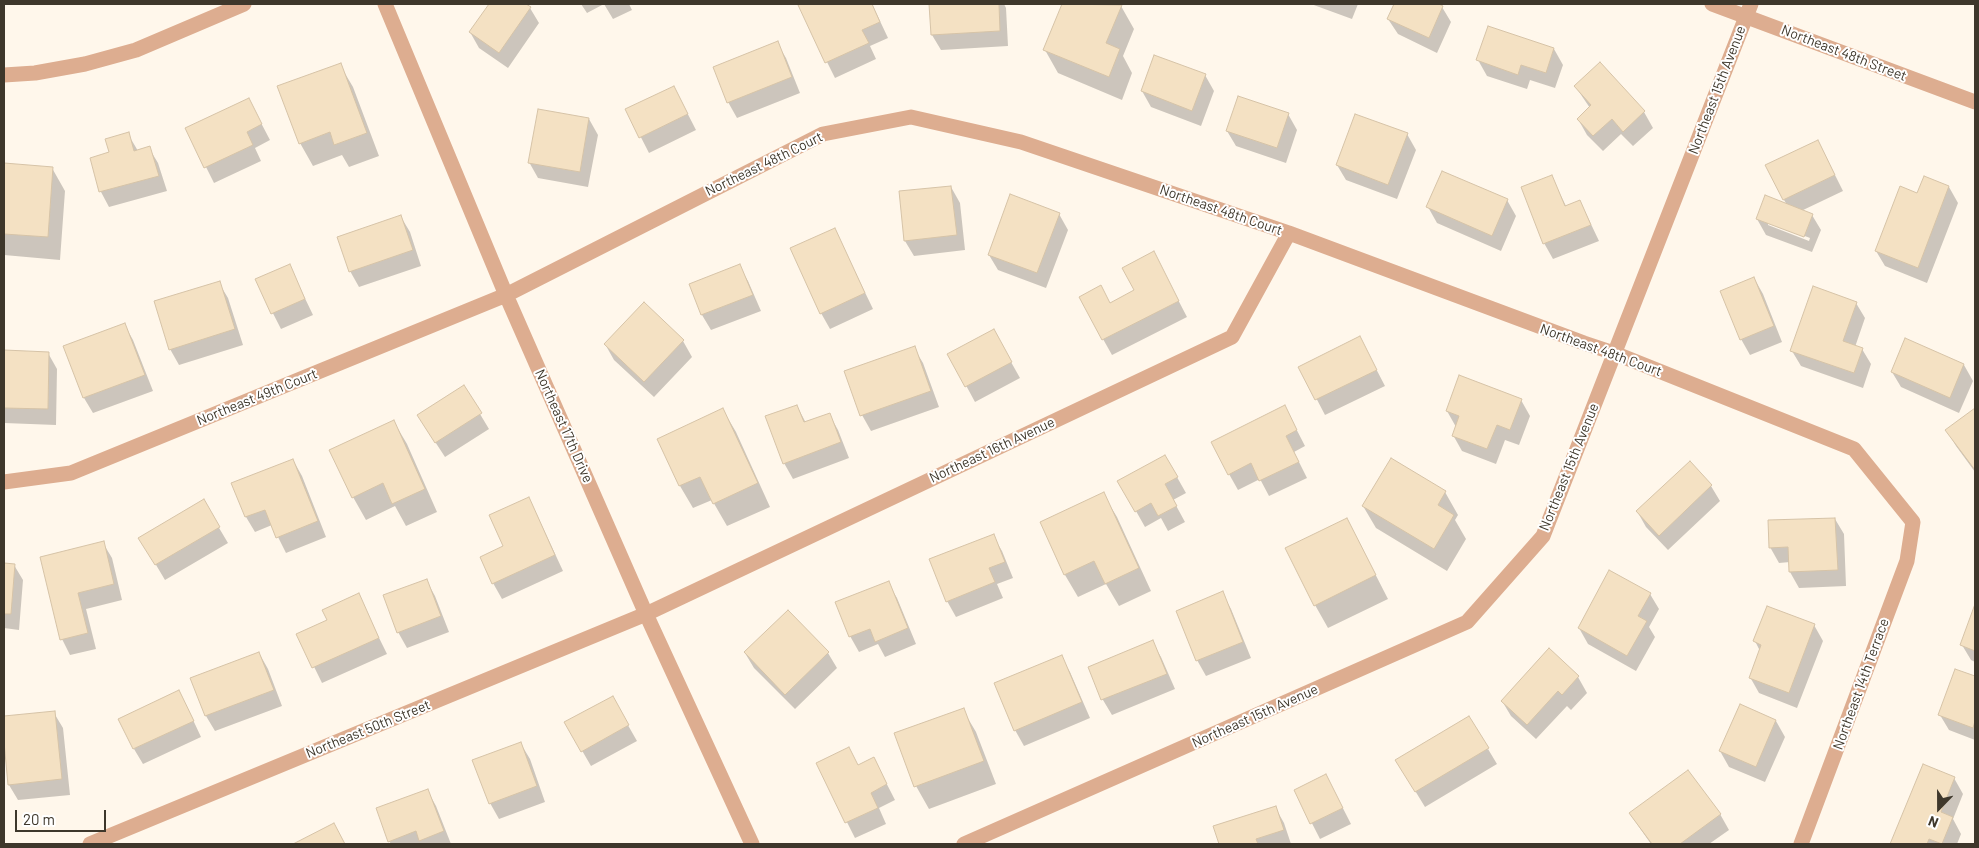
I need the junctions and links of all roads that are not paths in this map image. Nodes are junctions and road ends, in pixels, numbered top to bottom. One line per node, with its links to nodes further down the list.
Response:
1 (244, 4): 5 (street)
2 (385, 4): 8 (street, Northeast 17th Drive)
3 (1712, 4): 4 (street, Northeast 48th Street)
4 (1749, 10): 6 (street, Northeast 48th Street); 9 (street, Northeast 15th Avenue)
5 (4, 75)
6 (1975, 102)
7 (1289, 233): 8 (street, Northeast 48th Court); 9 (street, Northeast 48th Court); 12 (street, Northeast 16th Avenue)
8 (506, 295): 10 (street, Northeast 49th Court); 12 (street, Northeast 17th Drive)
9 (1614, 353): 11 (street, Northeast 48th Court); 15 (street, Northeast 15th Avenue)
10 (4, 482)
11 (1913, 522): 16 (street, Northeast 14th Terrace)
12 (646, 614): 13 (street, Northeast 50th Street); 14 (street, Northeast 17th Drive)
13 (90, 844)
14 (752, 844)
15 (964, 844)
16 (1801, 844)

